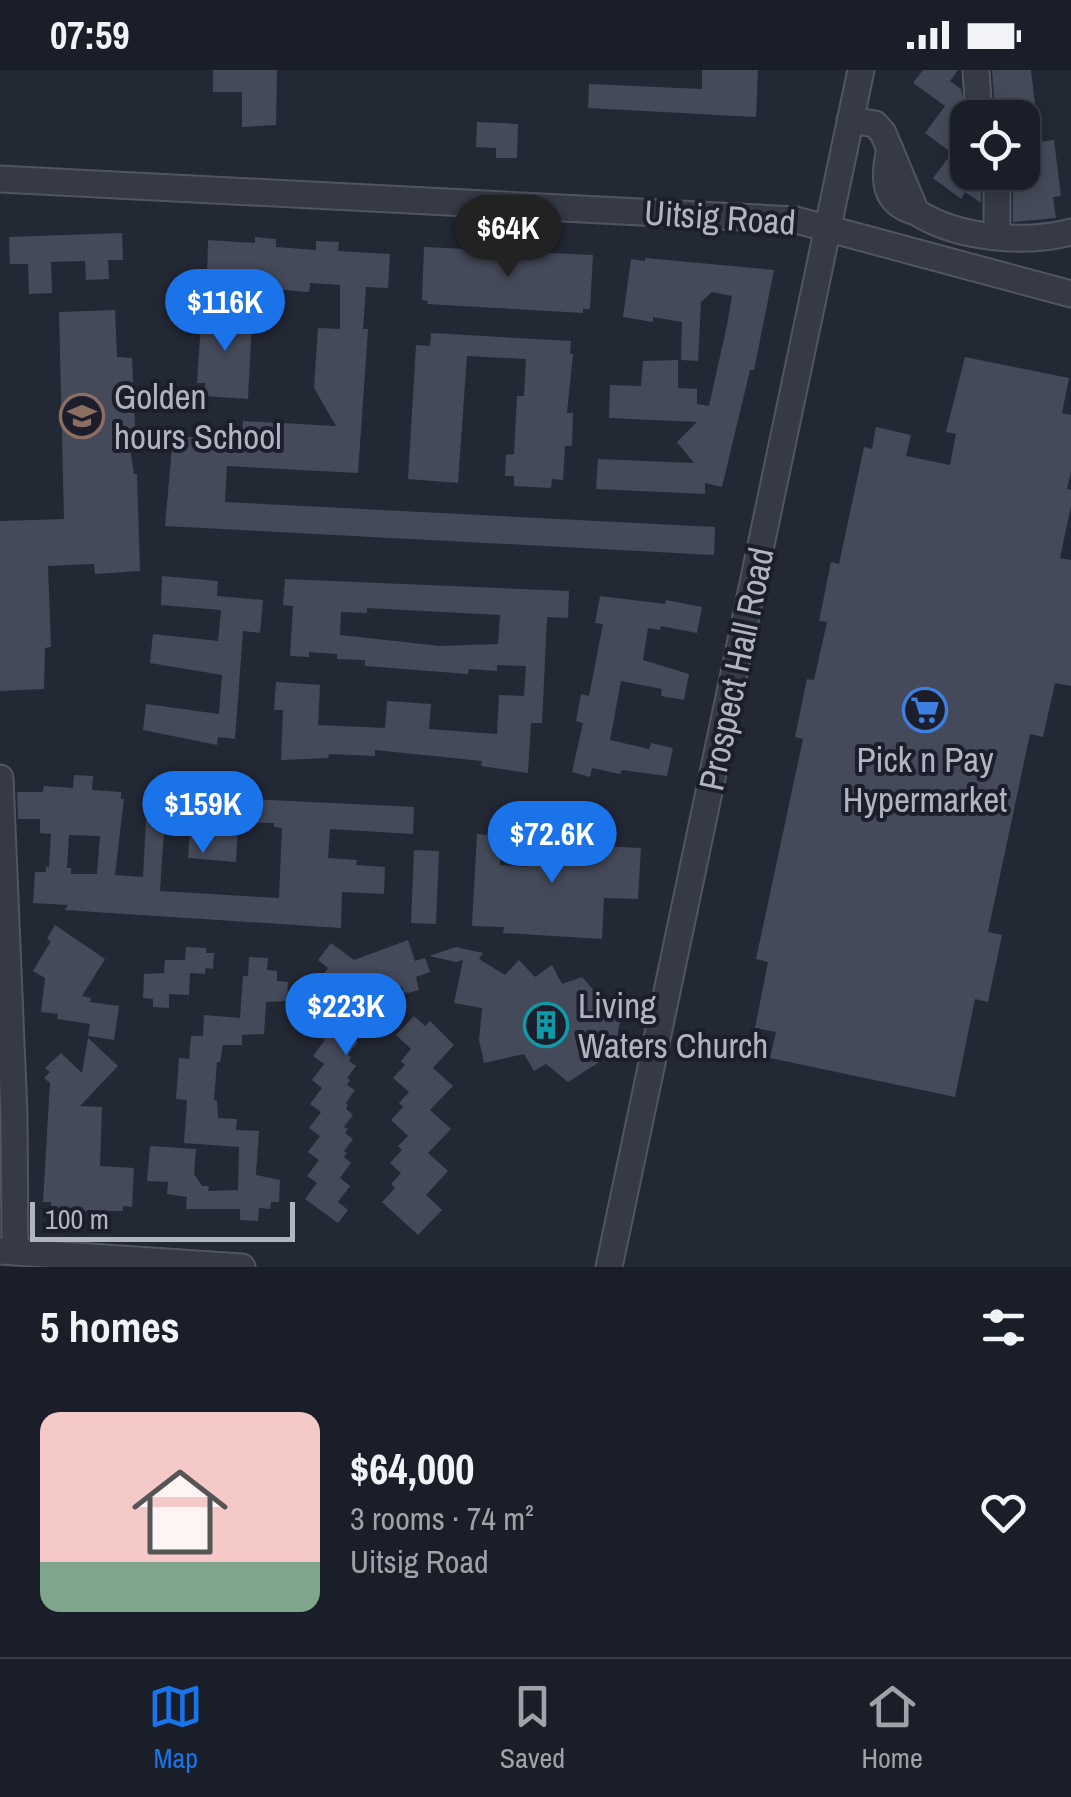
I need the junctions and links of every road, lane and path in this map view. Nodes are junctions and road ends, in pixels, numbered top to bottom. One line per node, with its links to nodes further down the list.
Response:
1 (860, 70): 4 (street, Prospect Hall Road)
2 (976, 70): 3 (street)
3 (978, 100)
4 (850, 120): 7 (street, Prospect Hall Road); 9 (street)
5 (0, 179): 7 (street, Uitsig Road)
6 (997, 190): 9 (street)
7 (828, 227): 10 (street, Uitsig Road); 15 (street, Prospect Hall Road)
8 (1071, 232): 9 (street)
9 (996, 236)
10 (1071, 294)
11 (0, 778): 12 (street)
12 (2, 841): 13 (street)
13 (8, 1251): 14 (street)
14 (242, 1267)
15 (609, 1267)

